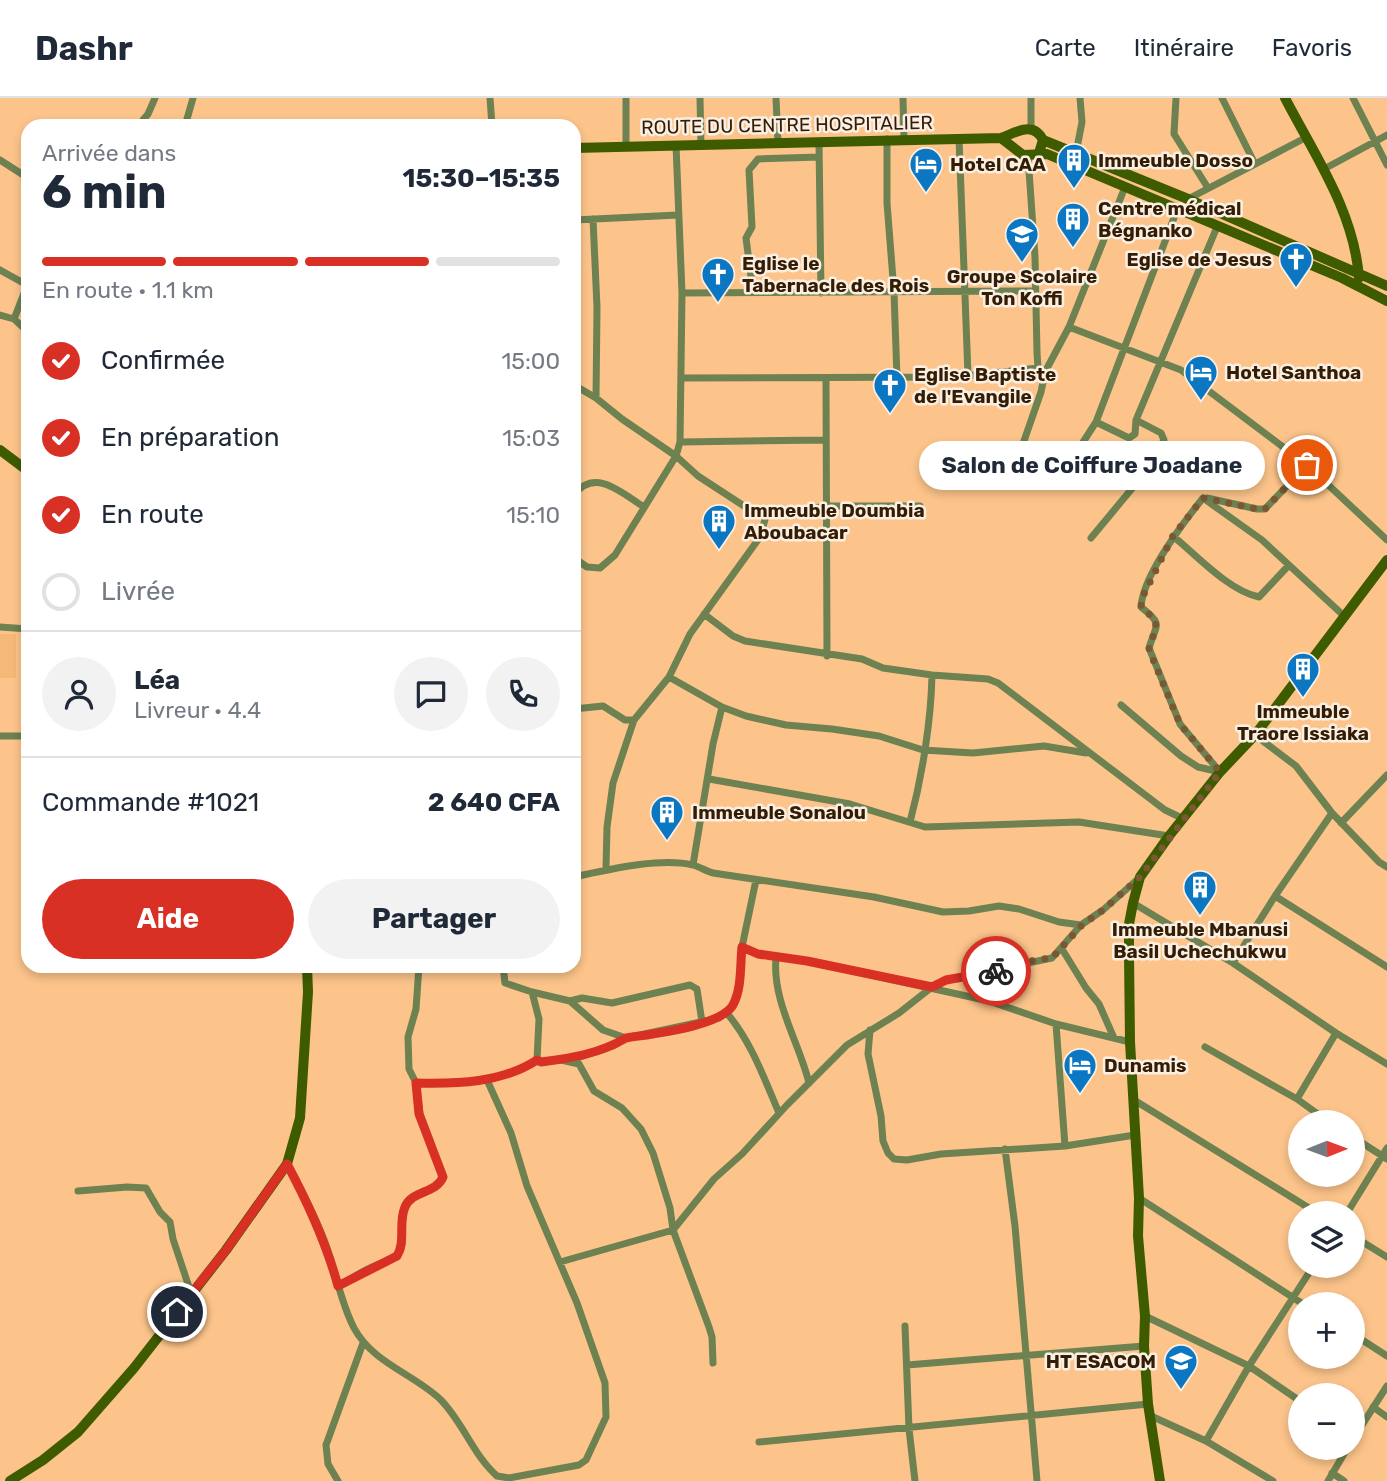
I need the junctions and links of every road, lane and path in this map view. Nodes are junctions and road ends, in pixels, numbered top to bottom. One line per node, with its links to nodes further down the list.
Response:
1 (155, 98): 14 (street)
2 (192, 98): 15 (street)
3 (490, 98): 16 (street)
4 (626, 98): 31 (street)
5 (700, 98): 30 (street)
6 (776, 98): 28 (street)
7 (903, 98): 24 (street)
8 (1031, 98): 17 (street)
9 (1080, 98): 34 (street)
10 (1176, 98): 43 (street)
11 (1222, 98): 38 (street)
12 (1285, 98): 22 (street)
13 (1353, 98): 27 (street)
14 (144, 119)
15 (187, 119)
16 (492, 119)
17 (1031, 129): 18 (street); 25 (street)
18 (1018, 132): 21 (street, ROUTE DU CENTRE HOSPITALIER); 33 (street)
19 (1387, 135): 27 (street)
20 (959, 138): 21 (street, ROUTE DU CENTRE HOSPITALIER); 24 (street, ROUTE DU CENTRE HOSPITALIER); 55 (street)
21 (1001, 138): 33 (street)
22 (1306, 138): 38 (street); 40 (street)
23 (887, 139): 24 (street, ROUTE DU CENTRE HOSPITALIER); 26 (street, ROUTE DU CENTRE HOSPITALIER); 58 (street)
24 (904, 139)
25 (1043, 140): 34 (street); 35 (street)
26 (819, 142): 28 (street, ROUTE DU CENTRE HOSPITALIER); 36 (street)
27 (1375, 142): 39 (street); 40 (street)
28 (778, 143): 30 (street, ROUTE DU CENTRE HOSPITALIER)
29 (676, 145): 30 (street, ROUTE DU CENTRE HOSPITALIER); 31 (street, ROUTE DU CENTRE HOSPITALIER); 46 (street)
30 (701, 145)
31 (626, 146): 32 (street, ROUTE DU CENTRE HOSPITALIER)
32 (581, 148)
33 (1015, 148): 35 (street)
34 (1076, 153): 44 (street)
35 (1034, 155): 42 (street); 56 (street)
36 (819, 158): 57 (street); 60 (street)
37 (0, 160): 41 (street)
38 (1255, 164): 43 (street)
39 (1387, 165)
40 (1324, 169): 51 (street)
41 (21, 174)
42 (1125, 187): 45 (street); 66 (street)
43 (1208, 188): 44 (street)
44 (1188, 199): 51 (street)
45 (1177, 210): 49 (street); 67 (street)
46 (678, 215): 47 (street); 59 (street)
47 (593, 219): 48 (street); 75 (street)
48 (581, 220)
49 (1217, 227): 53 (street); 68 (street)
50 (0, 270): 52 (street)
51 (1358, 272): 53 (street); 54 (street)
52 (21, 280)
53 (1359, 286): 62 (street)
54 (1387, 286)
55 (965, 290): 56 (street); 58 (street); 70 (street)
56 (1035, 291): 69 (street)
57 (753, 292): 59 (street); 60 (street)
58 (894, 292): 60 (street); 72 (street)
59 (682, 293): 71 (street)
60 (821, 293)
61 (21, 300): 64 (street)
62 (1387, 301)
63 (0, 315): 64 (street)
64 (13, 319): 65 (street)
65 (21, 326)
66 (1069, 327): 67 (street); 69 (street)
67 (1124, 349): 68 (street); 77 (street)
68 (1161, 361): 76 (street); 83 (street)
69 (1042, 370): 70 (street); 85 (street)
70 (968, 374): 72 (street)
71 (681, 378): 73 (street); 79 (street)
72 (897, 378): 73 (street)
73 (826, 379): 78 (street)
74 (581, 390): 75 (street)
75 (596, 398): 82 (street)
76 (1136, 420): 77 (street); 93 (street)
77 (1096, 422): 81 (street)
78 (825, 440): 79 (street); 88 (street)
79 (680, 442): 82 (street)
80 (0, 450): 84 (street)
81 (1078, 450)
82 (676, 456): 90 (street); 91 (street)
83 (1307, 465): 87 (street); 94 (street)
84 (21, 466)
85 (1009, 484)
86 (581, 488): 90 (street)
87 (1203, 498): 92 (street); 97 (street)
88 (826, 506): 89 (street); 91 (street); 102 (street)
89 (920, 506)
90 (644, 507): 96 (street)
91 (766, 516): 98 (street)
92 (1173, 536): 97 (street); 114 (street)
93 (1091, 538)
94 (1387, 540)
95 (1387, 560): 99 (street)
96 (581, 563)
97 (1289, 565): 99 (street)
98 (704, 614): 102 (street); 104 (street)
99 (1343, 615): 109 (street)
100 (0, 627): 101 (street)
101 (21, 628)
102 (827, 656): 103 (street)
103 (932, 676): 112 (street); 113 (street)
104 (669, 677): 107 (street); 108 (street)
105 (1121, 705): 114 (street)
106 (581, 707): 108 (street)
107 (722, 707): 112 (street); 116 (street)
108 (634, 720): 124 (street)
109 (1255, 735): 114 (street); 117 (street)
110 (0, 736): 111 (street)
111 (21, 736)
112 (923, 750): 113 (street); 119 (street)
113 (1090, 754): 118 (street)
114 (1220, 772): 118 (street)
115 (1387, 775): 120 (street)
116 (709, 779): 119 (street); 122 (street)
117 (1332, 813): 120 (street); 128 (street)
118 (1184, 819): 121 (street)
119 (910, 822): 121 (street)
120 (1341, 823): 123 (street)
121 (1169, 836): 126 (street)
122 (693, 865): 124 (street); 127 (street)
123 (1387, 867)
124 (606, 868): 125 (street)
125 (581, 875)
126 (1140, 877): 129 (street); 130 (street)
127 (756, 880): 130 (street); 131 (street)
128 (1275, 896): 134 (street); 135 (street)
129 (1133, 903): 134 (street); 149 (street)
130 (1082, 925): 132 (street)
131 (742, 947): 133 (street); 142 (street)
132 (1062, 949): 139 (street); 148 (street)
133 (776, 958): 139 (street); 156 (street)
134 (1233, 963): 146 (street)
135 (1387, 967)
136 (307, 973): 166 (street)
137 (418, 973): 155 (street)
138 (504, 973): 140 (street)
139 (932, 987): 144 (street); 145 (street)
140 (531, 992): 141 (street); 151 (street)
141 (570, 1001): 143 (street); 147 (street)
142 (726, 1012): 143 (street); 160 (street)
143 (702, 1022): 147 (street)
144 (1056, 1024): 148 (street); 163 (street)
145 (870, 1030): 156 (street); 164 (street)
146 (1336, 1033): 153 (street); 157 (street)
147 (626, 1038): 152 (street)
148 (1114, 1038): 149 (street)
149 (1130, 1042): 158 (street)
150 (1205, 1047): 157 (street)
151 (537, 1060): 152 (street); 154 (street)
152 (571, 1060): 171 (street)
153 (1387, 1064)
154 (487, 1080): 155 (street); 174 (street)
155 (416, 1083): 175 (street)
156 (809, 1083): 160 (street)
157 (1297, 1098): 159 (street)
158 (1134, 1100): 161 (street); 169 (street)
159 (1313, 1110)
160 (779, 1113): 171 (street)
161 (1135, 1135): 163 (street); 168 (street)
162 (1365, 1144): 165 (street)
163 (1065, 1146): 164 (street)
164 (1005, 1149): 184 (street)
165 (1385, 1155): 170 (street)
166 (287, 1164): 175 (street); 176 (street)
167 (78, 1191): 176 (street)
168 (1139, 1198): 177 (street); 179 (street)
169 (1298, 1201)
170 (1355, 1201)
171 (673, 1230): 174 (street); 186 (street)
172 (1365, 1243): 173 (street)
173 (1387, 1257)
174 (560, 1262): 182 (street)
175 (338, 1286): 182 (street)
176 (191, 1293): 201 (street)
177 (1288, 1294)
178 (1288, 1305): 188 (street)
179 (1145, 1316): 183 (street); 188 (street)
180 (905, 1326): 187 (street)
181 (1365, 1342): 185 (street)
182 (363, 1343): 202 (street)
183 (1144, 1346): 184 (street); 192 (street)
184 (1026, 1354): 187 (street); 193 (street)
185 (1387, 1356)
186 (713, 1363)
187 (907, 1365): 196 (street)
188 (1250, 1366): 190 (street); 197 (street)
189 (1387, 1386): 191 (street)
190 (1288, 1393)
191 (1373, 1407): 194 (street); 195 (street)
192 (1150, 1410): 193 (street); 197 (street); 205 (street)
193 (1031, 1416): 196 (street); 204 (street)
194 (1387, 1417)
195 (1365, 1419)
196 (909, 1429): 198 (street); 203 (street)
197 (1206, 1441): 206 (street)
198 (759, 1442)
199 (1340, 1460): 200 (street)
200 (1330, 1477): 207 (street)
201 (10, 1481)
202 (338, 1481)
203 (915, 1481)
204 (1037, 1481)
205 (1160, 1481)
206 (1273, 1481)
207 (1344, 1481)

